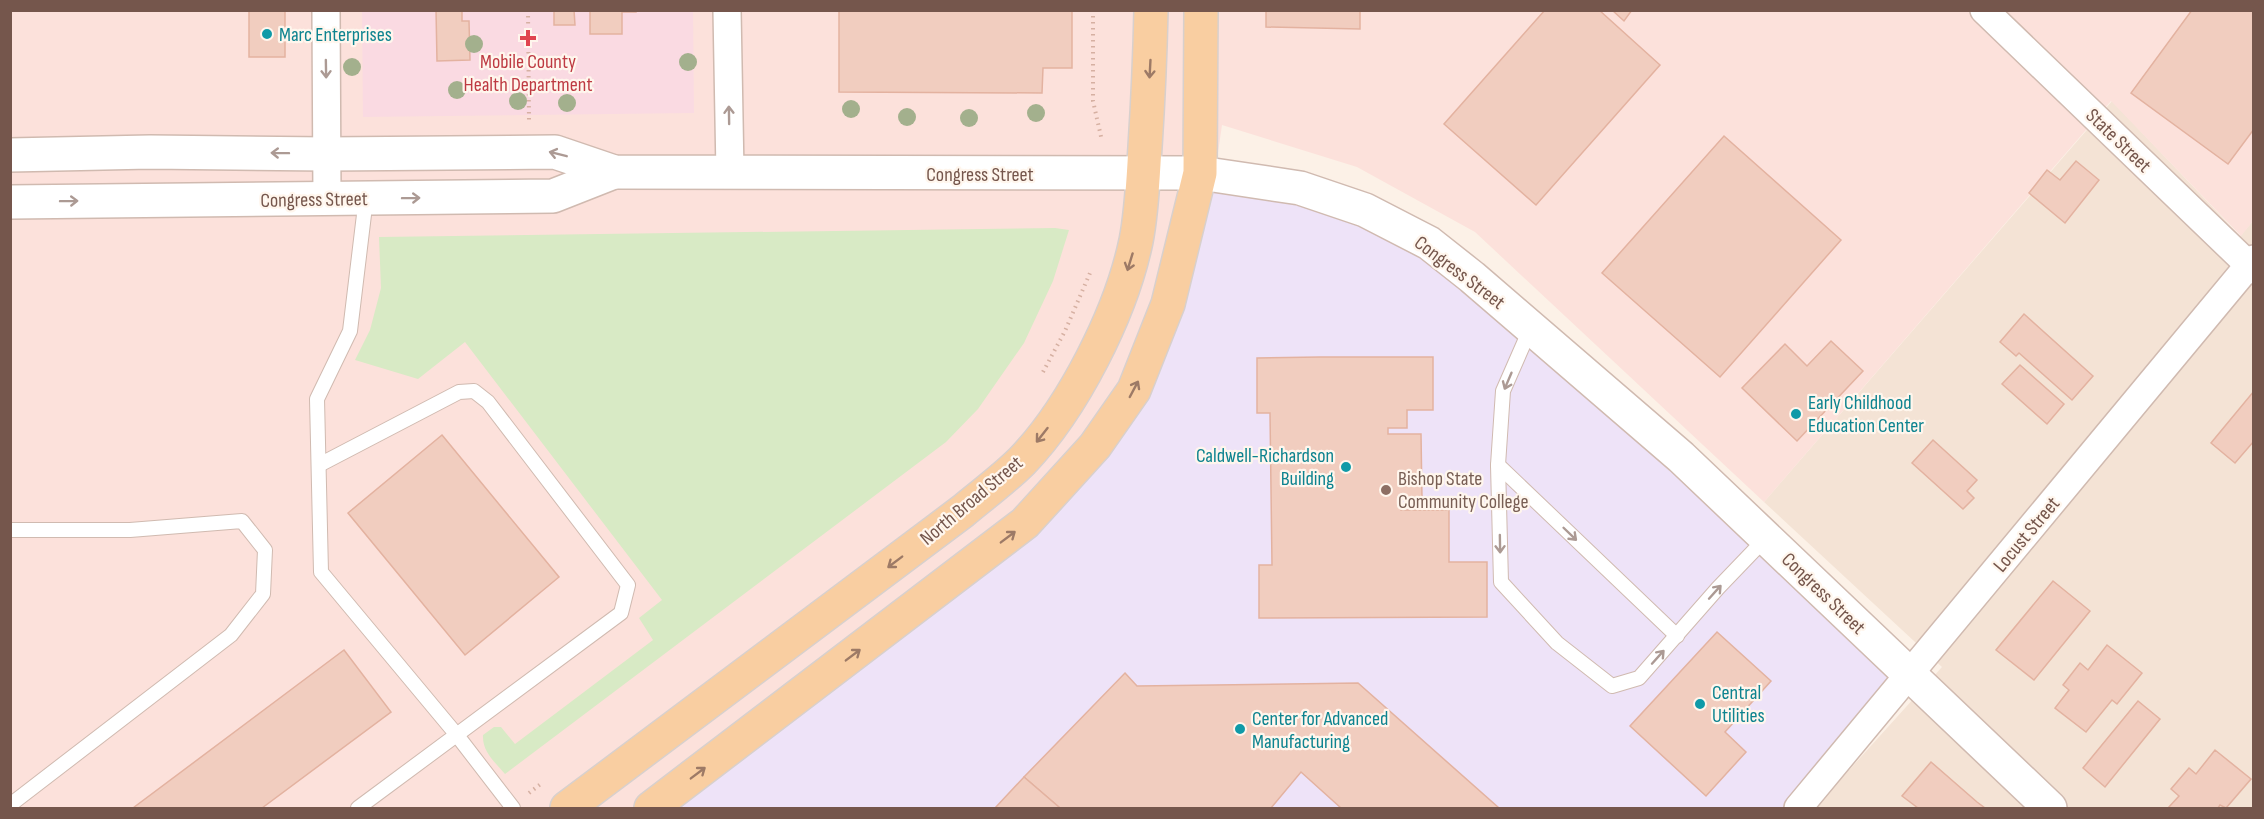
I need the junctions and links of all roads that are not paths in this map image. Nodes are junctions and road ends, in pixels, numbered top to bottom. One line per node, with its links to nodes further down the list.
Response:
1 (326, 10): 6 (street, one-way to 6)
2 (727, 10): 9 (street, one-way to 2)
3 (1151, 10): 11 (main road, North Broad Street, one-way to 11)
4 (1201, 10): 10 (main road)
5 (1984, 10): 15 (street, State Street)
6 (327, 154): 7 (street, Congress Street, one-way to 7); 8 (street, Congress Street, one-way to 6); 13 (street)
7 (10, 155)
8 (614, 172): 9 (street, Congress Street); 12 (street, Congress Street, one-way to 8)
9 (730, 173): 11 (street, Congress Street)
10 (1200, 173): 11 (street, Congress Street); 16 (street, Congress Street); 28 (main road, one-way to 10)
11 (1144, 174): 27 (main road, North Broad Street, one-way to 27)
12 (366, 198): 13 (street, Congress Street); 17 (lane)
13 (327, 199): 14 (street, Congress Street, one-way to 13)
14 (10, 202)
15 (2252, 265): 22 (street, Locust Street)
16 (1531, 327): 18 (lane, one-way to 18); 20 (street, Congress Street)
17 (319, 465): 23 (lane); 23 (lane)
18 (1498, 465): 21 (lane, one-way to 21); 21 (lane, one-way to 21)
19 (10, 530): 24 (lane)
20 (1766, 538): 21 (lane, one-way to 20); 22 (street, Congress Street)
21 (1677, 636)
22 (1910, 675): 29 (street, Locust Street); 30 (street, Congress Street)
23 (456, 734): 25 (lane); 26 (lane)
24 (10, 805)
25 (511, 807)
26 (358, 808)
27 (567, 808)
28 (651, 808)
29 (1798, 808)
30 (2050, 808)

